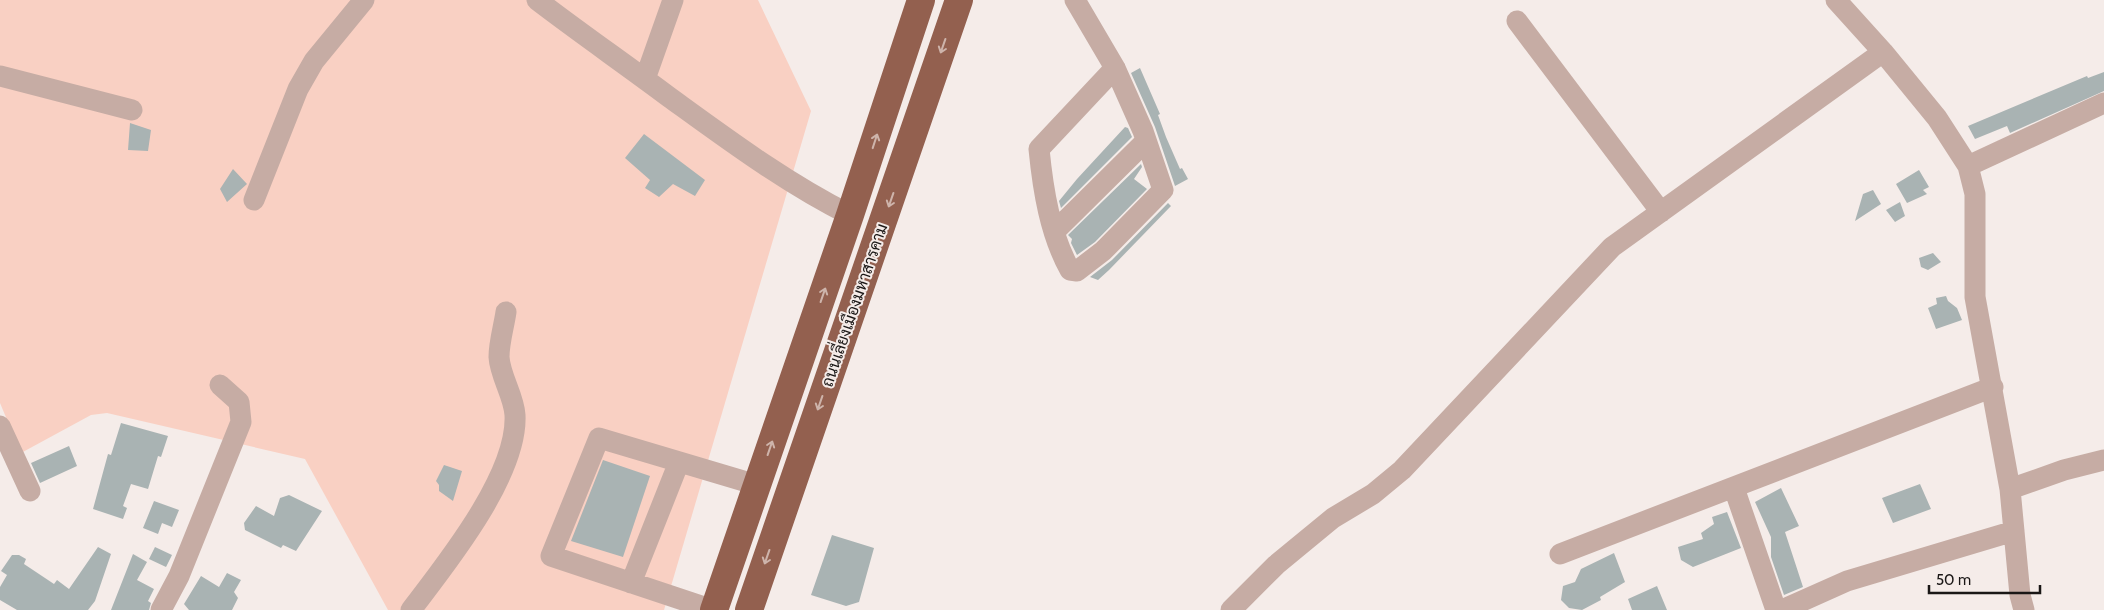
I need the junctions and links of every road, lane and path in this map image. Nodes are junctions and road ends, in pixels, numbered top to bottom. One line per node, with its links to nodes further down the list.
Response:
1 (364, 0): 17 (street)
2 (537, 0): 12 (street)
3 (673, 0): 12 (street)
4 (921, 0): 19 (highway, ถนนเลี่ยงเมืองมหาสารคาม, one-way to 4)
5 (959, 0): 37 (highway, ถนนเลี่ยงเมืองมหาสารคาม, one-way to 37)
6 (1075, 0): 10 (street)
7 (1836, 0): 9 (street)
8 (1517, 21): 18 (street)
9 (1883, 52): 16 (street); 18 (street)
10 (1115, 68): 15 (street); 20 (street)
11 (0, 76): 14 (street)
12 (645, 79): 19 (street)
13 (2104, 103): 16 (street)
14 (132, 110)
15 (1146, 141): 20 (street); 20 (street)
16 (1968, 166): 23 (street)
17 (254, 200)
18 (1661, 212): 38 (street)
19 (850, 215): 27 (highway, ถนนเลี่ยงเมืองมหาสารคาม, one-way to 19)
20 (1055, 232)
21 (506, 312): 35 (street)
22 (220, 385): 34 (street)
23 (1993, 387): 28 (street); 29 (street)
24 (0, 426): 30 (street)
25 (2104, 460): 29 (street)
26 (679, 462): 27 (street); 33 (street); 33 (street)
27 (757, 484): 36 (highway, ถนนเลี่ยงเมืองมหาสารคาม)
28 (1734, 488): 32 (street); 39 (street)
29 (2010, 489): 31 (street)
30 (30, 491)
31 (2014, 531): 40 (street); 41 (street)
32 (1560, 554)
33 (631, 583): 36 (street)
34 (161, 610)
35 (411, 610)
36 (714, 610)
37 (749, 610)
38 (1231, 610)
39 (1776, 610)
40 (1782, 610)
41 (2024, 610)

